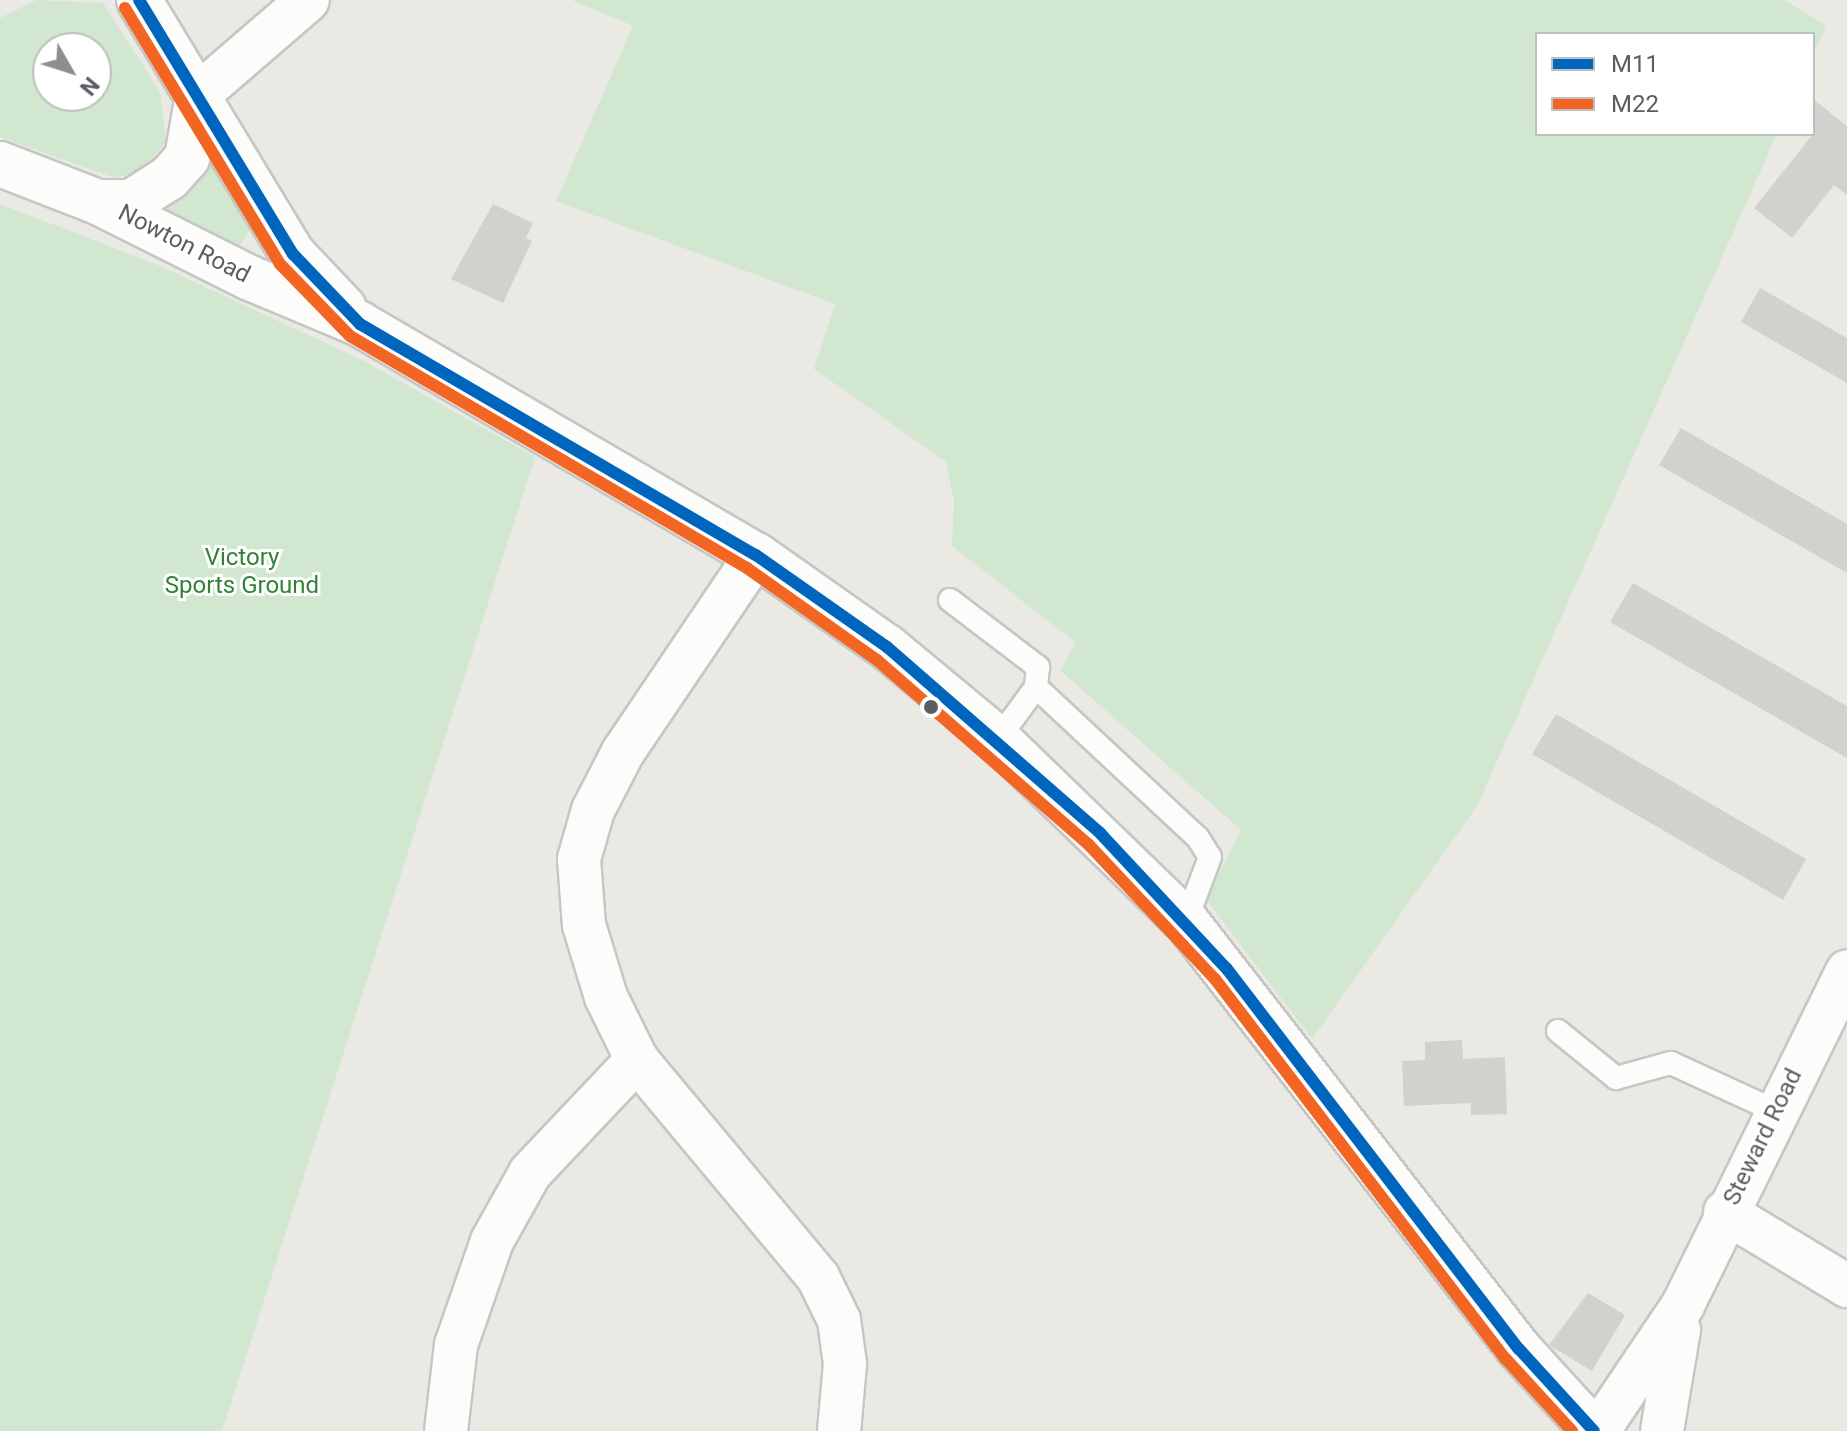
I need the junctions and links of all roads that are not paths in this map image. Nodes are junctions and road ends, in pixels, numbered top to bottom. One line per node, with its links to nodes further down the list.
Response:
1 (139, 0): 3 (street)
2 (308, 0): 3 (street)
3 (198, 95): 5 (street, Nowton Road); 6 (street)
4 (0, 164): 5 (street, Nowton Road)
5 (98, 202): 6 (street, Nowton Road)
6 (360, 324): 7 (street, Nowton Road)
7 (756, 555): 10 (street, Nowton Road); 14 (street)
8 (950, 600): 9 (lane)
9 (1036, 687): 10 (lane); 11 (lane)
10 (998, 739): 11 (street, Nowton Road)
11 (1186, 921): 21 (street, Nowton Road)
12 (1847, 971): 15 (street, Steward Road)
13 (1558, 1031): 15 (lane)
14 (637, 1060): 19 (street); 20 (street)
15 (1773, 1110): 16 (street, Steward Road)
16 (1725, 1212): 17 (street); 18 (street, Steward Road)
17 (1847, 1286)
18 (1683, 1305): 21 (street, Steward Road); 22 (street, Steward Road)
19 (446, 1431)
20 (839, 1431)
21 (1596, 1431)
22 (1662, 1431)

